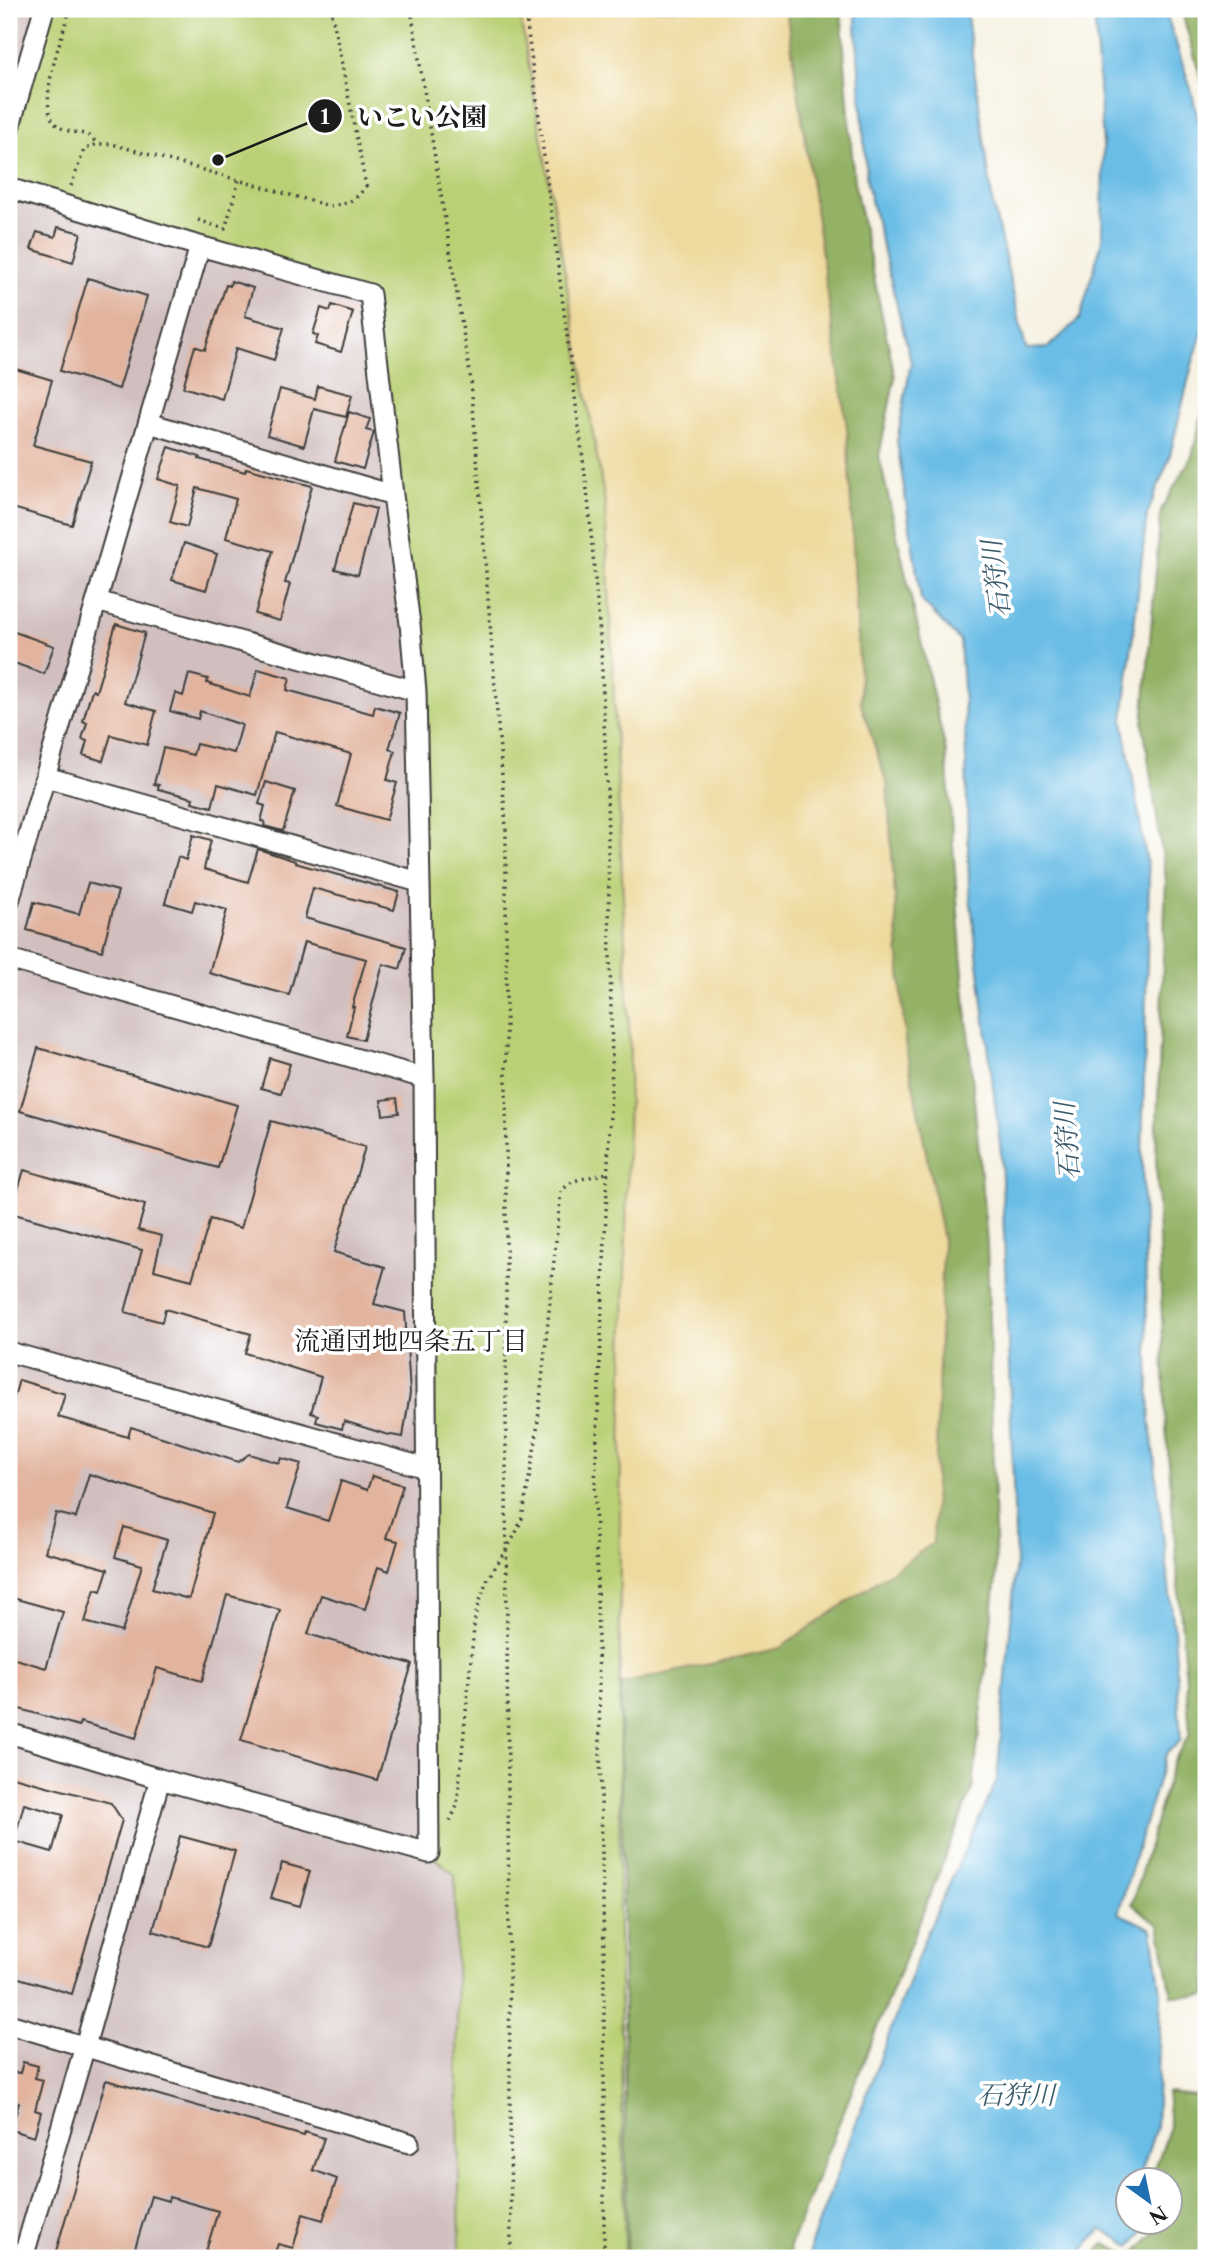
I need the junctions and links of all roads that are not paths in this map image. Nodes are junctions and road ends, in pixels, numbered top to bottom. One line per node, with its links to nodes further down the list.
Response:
1 (44, 9): 2 (street)
2 (9, 129)
3 (9, 188): 4 (street)
4 (200, 246): 5 (street); 6 (street)
5 (149, 424): 6 (street); 7 (street)
6 (393, 495): 8 (street)
7 (97, 601): 8 (street); 9 (street)
8 (416, 691): 10 (street)
9 (46, 777): 10 (street); 11 (street)
10 (419, 882): 13 (street)
11 (9, 901)
12 (9, 959): 13 (street)
13 (424, 1078): 15 (street)
14 (9, 1352): 15 (street)
15 (426, 1468): 17 (street)
16 (9, 1733): 17 (street)
17 (160, 1779): 19 (street)
18 (9, 2024): 19 (street)
19 (86, 2046): 20 (street); 21 (street)
20 (409, 2143)
21 (23, 2258)

